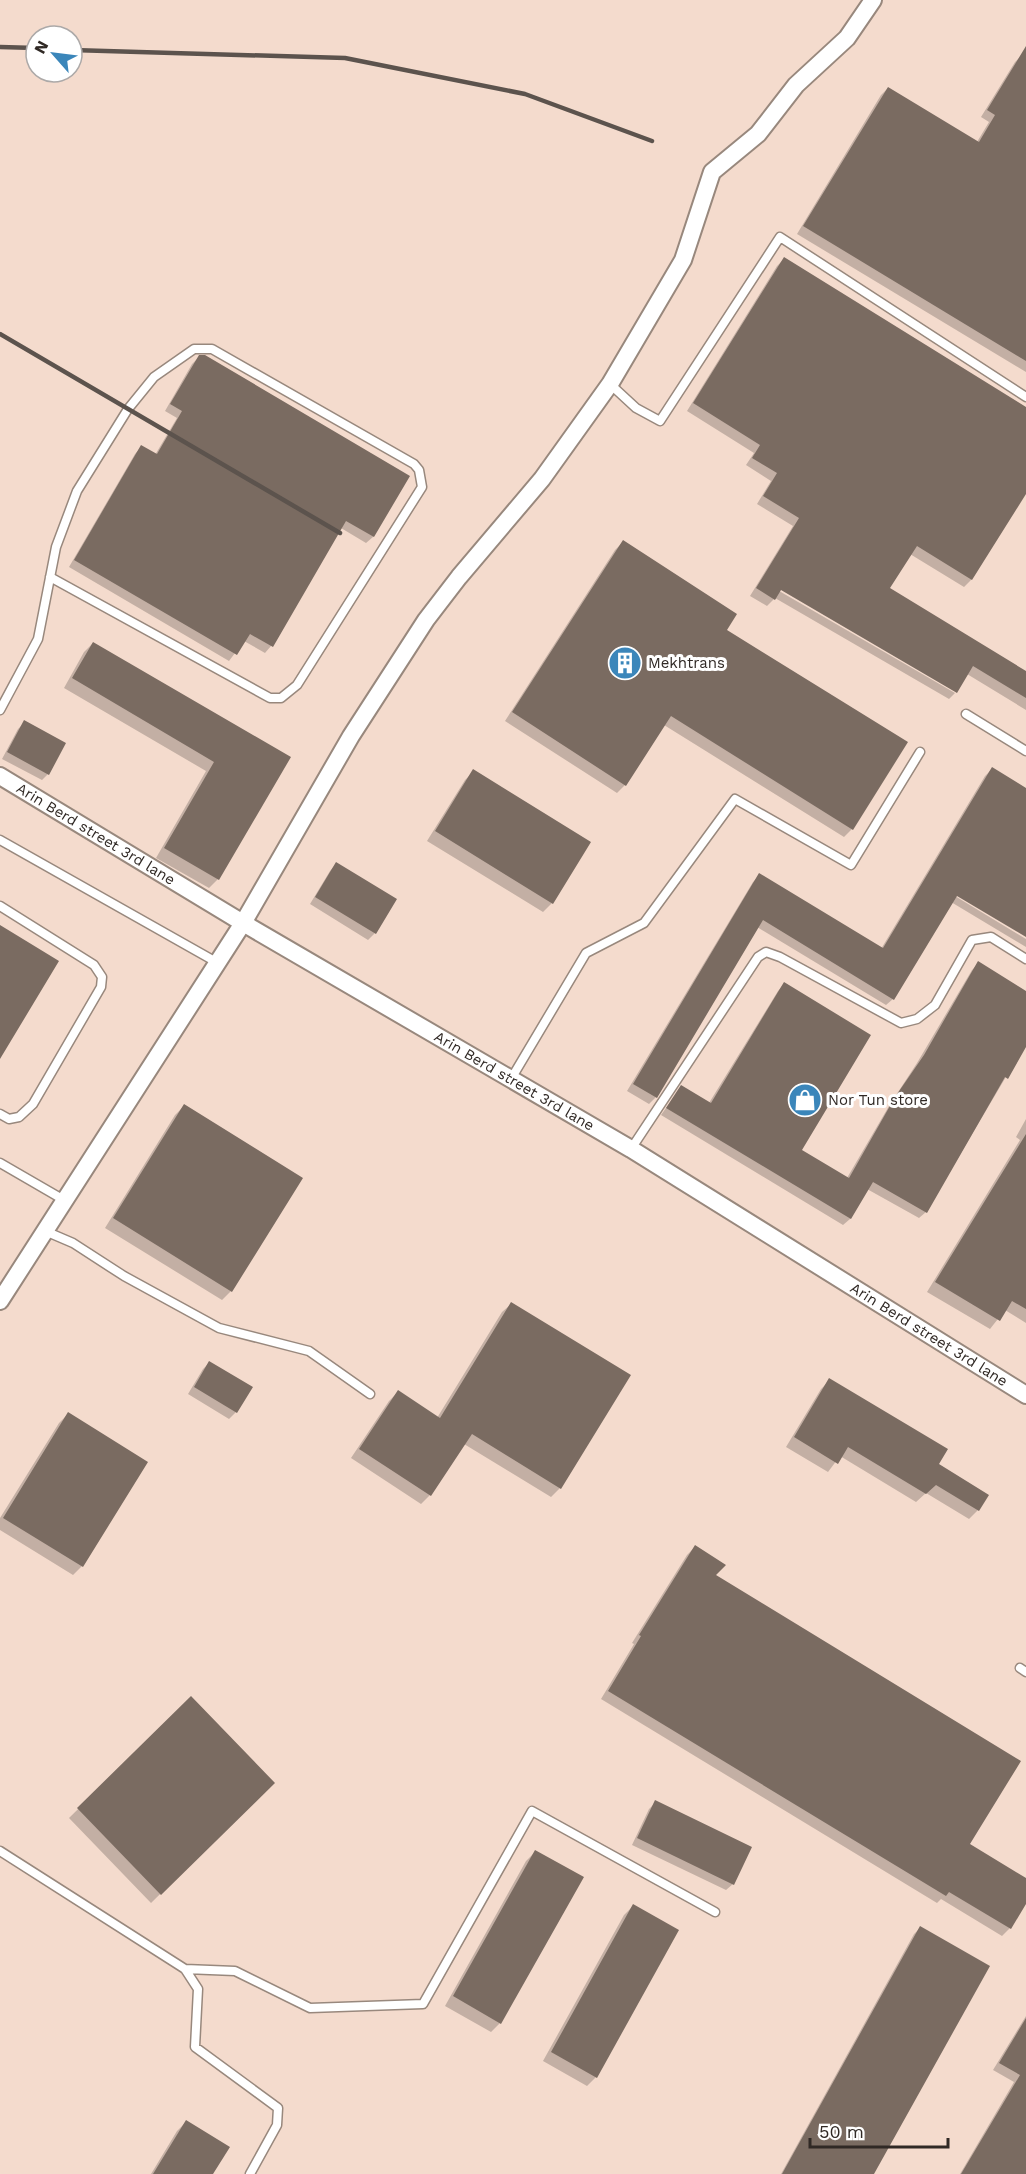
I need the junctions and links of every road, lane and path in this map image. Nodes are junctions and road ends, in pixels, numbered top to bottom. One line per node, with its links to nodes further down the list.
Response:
1 (873, 0): 2 (street)
2 (610, 384): 3 (lane); 12 (street)
3 (1026, 397)
4 (50, 576): 4 (lane); 5 (lane)
5 (0, 710)
6 (966, 714): 7 (lane)
7 (1026, 751)
8 (920, 752): 15 (lane)
9 (0, 776): 12 (street, Arin Berd street 3rd lane)
10 (0, 840): 14 (lane)
11 (0, 906): 16 (lane)
12 (243, 923): 14 (street); 15 (street, Arin Berd street 3rd lane)
13 (1026, 959): 17 (lane)
14 (218, 963): 19 (street)
15 (511, 1079): 17 (street, Arin Berd street 3rd lane)
16 (0, 1114)
17 (631, 1149): 23 (street, Arin Berd street 3rd lane)
18 (0, 1163): 19 (lane)
19 (64, 1200): 20 (street)
20 (45, 1231): 21 (street); 22 (lane)
21 (1, 1297)
22 (370, 1394)
23 (1026, 1395)
24 (0, 1851): 26 (lane)
25 (715, 1912): 26 (lane)
26 (185, 1969): 27 (lane)
27 (250, 2174)

